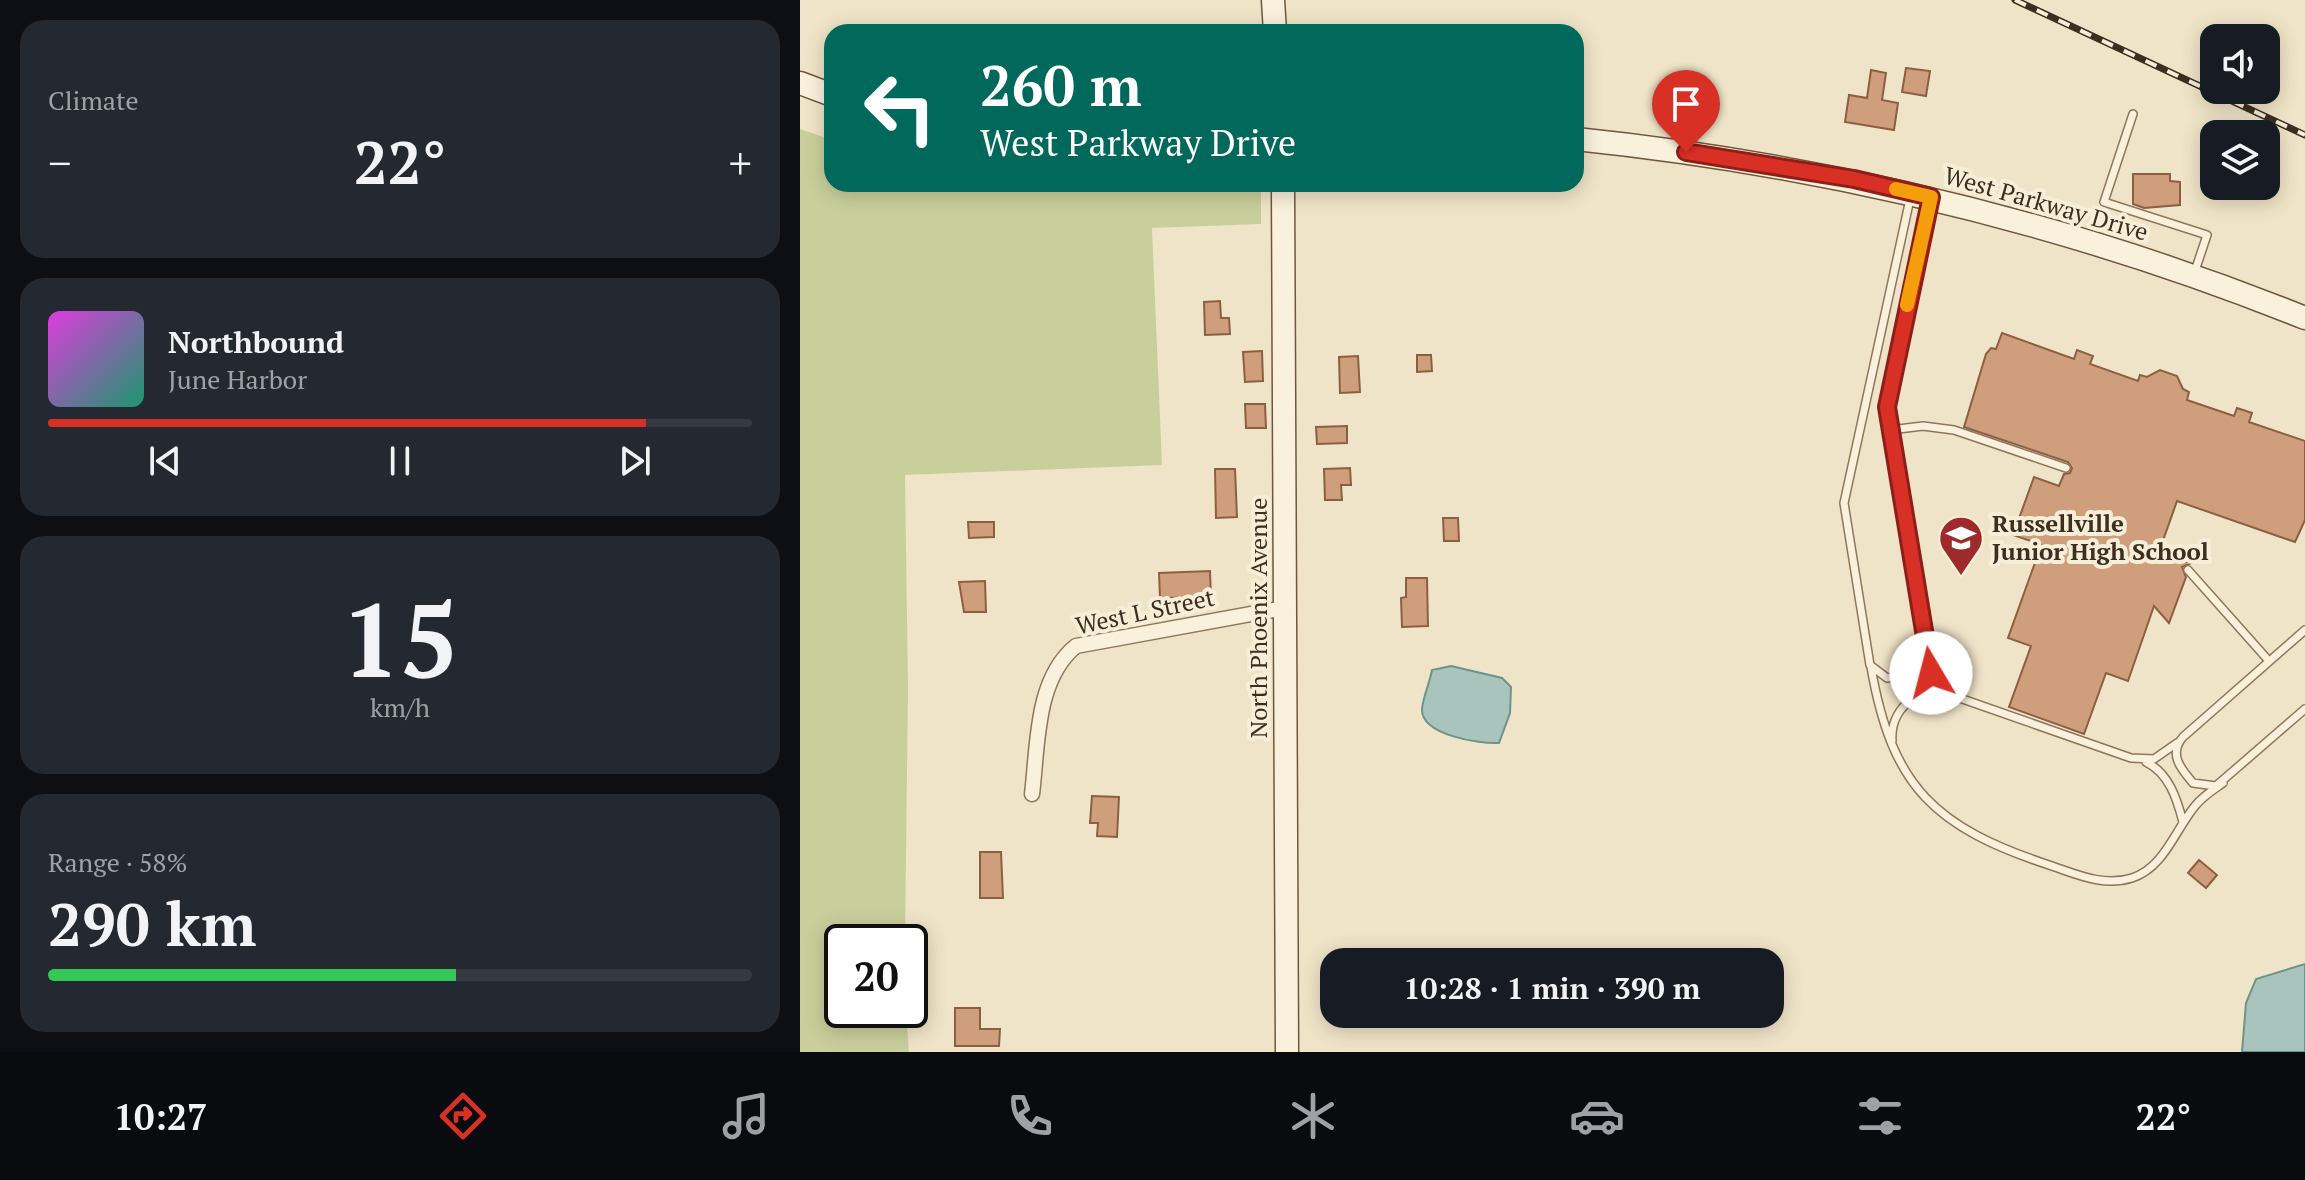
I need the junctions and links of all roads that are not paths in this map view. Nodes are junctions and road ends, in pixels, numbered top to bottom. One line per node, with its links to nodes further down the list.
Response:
1 (1273, 0): 2 (street)
2 (1274, 24)
3 (800, 83): 4 (street)
4 (824, 92)
5 (2133, 114): 9 (lane)
6 (1584, 140): 8 (street, West Parkway Drive)
7 (1283, 192): 14 (street, North Phoenix Avenue)
8 (1921, 195): 9 (street, West Parkway Drive); 11 (lane); 18 (lane)
9 (2193, 276): 10 (street, West Parkway Drive)
10 (2305, 318)
11 (1890, 430): 12 (lane); 16 (lane)
12 (2066, 468)
13 (2188, 570): 17 (lane)
14 (1284, 608): 25 (street, West L Street); 27 (street, North Phoenix Avenue)
15 (2305, 630): 17 (lane)
16 (1929, 656): 18 (lane); 19 (lane)
17 (2269, 661): 21 (lane)
18 (1870, 665): 22 (lane)
19 (1951, 695): 22 (lane); 23 (lane)
20 (2305, 709): 24 (lane)
21 (2179, 742): 23 (lane); 24 (lane)
22 (1893, 747): 26 (lane)
23 (2143, 760): 26 (lane)
24 (2223, 783): 26 (lane)
25 (1032, 794)
26 (2183, 822)
27 (1287, 1052)

